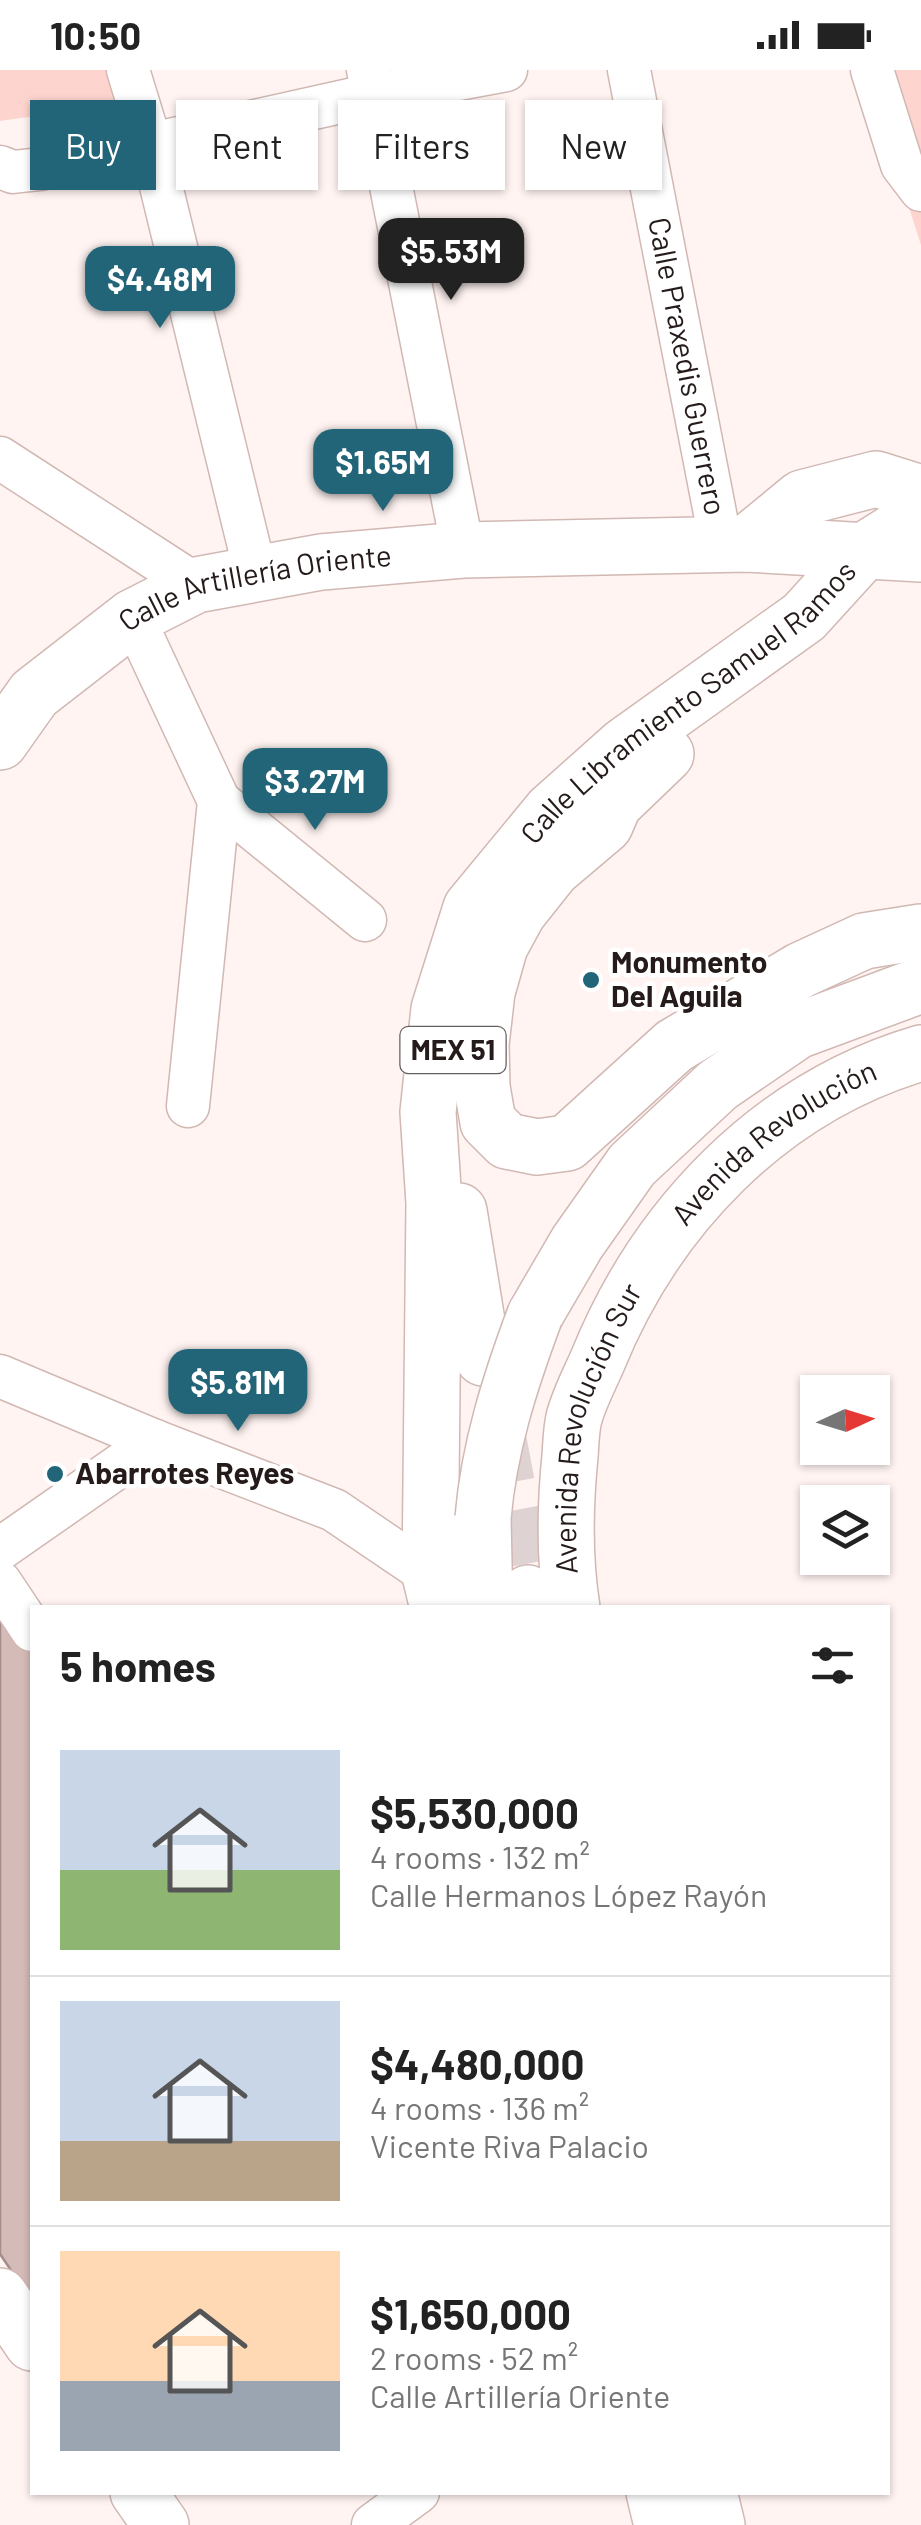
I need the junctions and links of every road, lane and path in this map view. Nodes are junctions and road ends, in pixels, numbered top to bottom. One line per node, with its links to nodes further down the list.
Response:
1 (128, 70): 6 (street)
2 (506, 70): 5 (street)
3 (629, 70): 13 (street, Calle Praxedis Guerrero)
4 (872, 70): 9 (street)
5 (370, 82): 7 (street); 14 (street)
6 (138, 100)
7 (156, 144)
8 (156, 162): 17 (street)
9 (921, 190)
10 (0, 458): 18 (street)
11 (921, 493): 13 (main road)
12 (921, 515): 15 (main road, Calle Libramiento Samuel Ramos)
13 (734, 544): 14 (main road, Calle Artillería Oriente); 15 (main road, Calle Artillería Oriente)
14 (463, 550): 17 (main road, Calle Artillería Oriente)
15 (865, 550): 16 (main road, Calle Artillería Oriente); 20 (main road, Calle Libramiento Samuel Ramos)
16 (921, 554)
17 (256, 575): 18 (main road, Calle Artillería Oriente)
18 (196, 584): 19 (main road, Calle Artillería Oriente)
19 (133, 617): 21 (main road, Calle Artillería Oriente); 22 (street)
20 (804, 617): 23 (main road); 35 (main road, Calle Libramiento Samuel Ramos)
21 (0, 742)
22 (220, 801): 24 (street); 28 (street)
23 (614, 804): 25 (main road); 30 (main road, Calle Libramiento Samuel Ramos / MEX 51)
24 (365, 920)
25 (921, 932)
26 (921, 986): 36 (main road, Avenida Revolución Sur, bridge)
27 (921, 1053): 29 (main road, Avenida Revolución)
28 (188, 1106)
29 (649, 1257): 36 (main road, Avenida Revolución Sur)
30 (483, 1358)
31 (0, 1376): 32 (street)
32 (155, 1441): 33 (street); 35 (street)
33 (0, 1548)
34 (0, 1582): 37 (street)
35 (434, 1592)
36 (529, 1604)
37 (30, 1627)
38 (0, 2296): 39 (main road)
39 (30, 2339)
40 (140, 2495): 45 (main road)
41 (414, 2495): 46 (street)
42 (655, 2495): 47 (main road)
43 (710, 2495): 48 (main road)
44 (734, 2495): 49 (main road)
45 (161, 2525)
46 (373, 2525)
47 (662, 2525)
48 (717, 2525)
49 (738, 2525)

